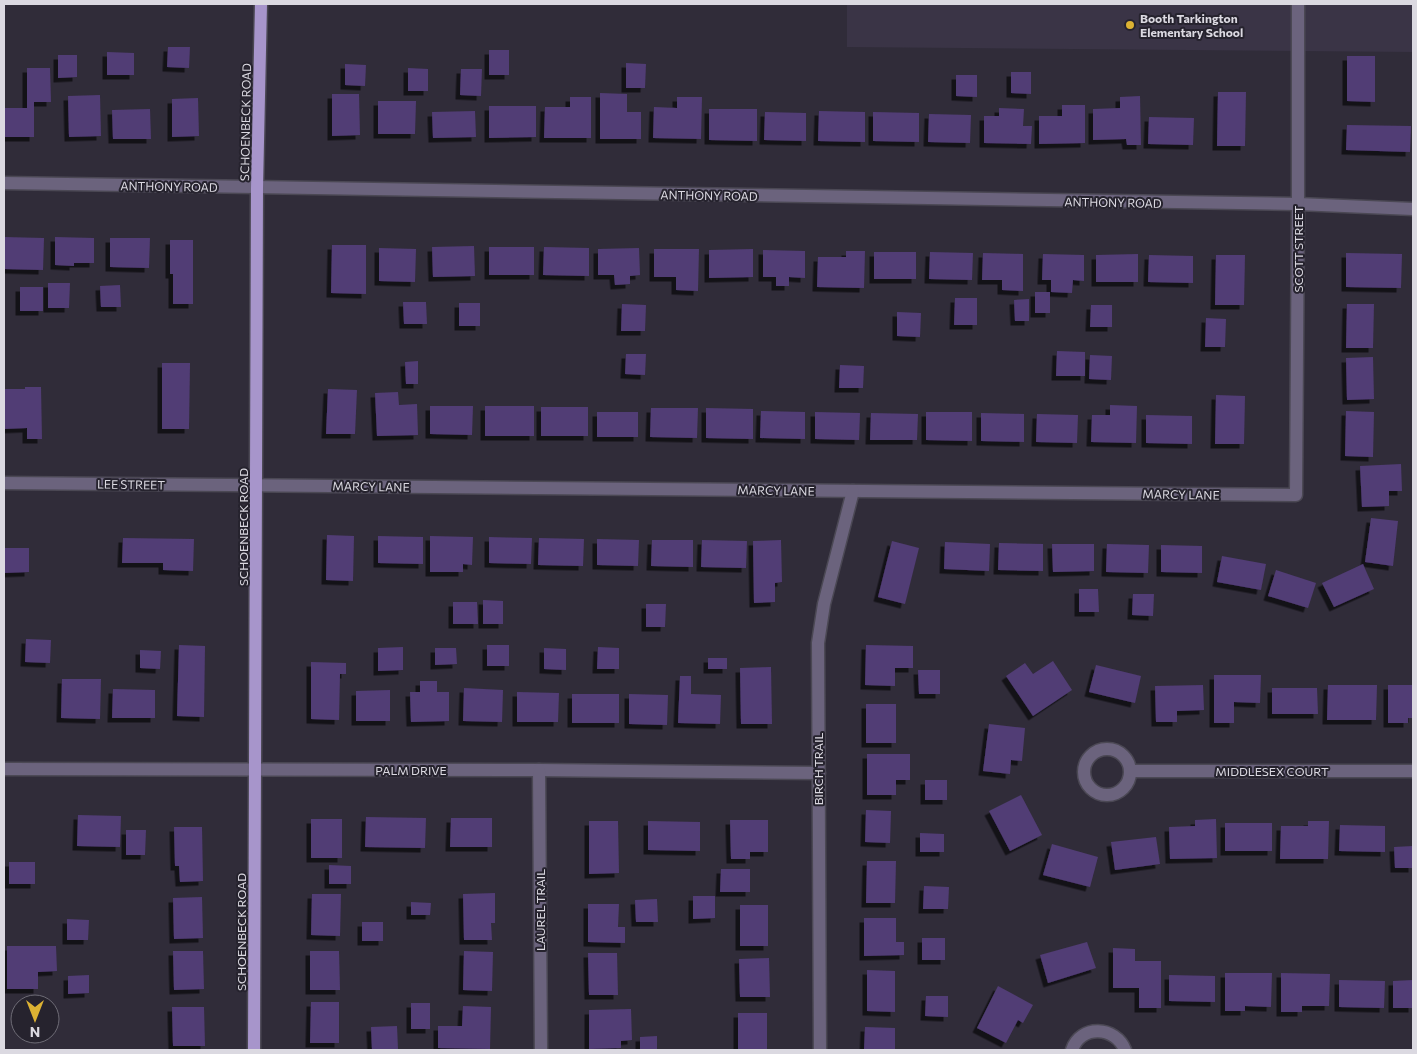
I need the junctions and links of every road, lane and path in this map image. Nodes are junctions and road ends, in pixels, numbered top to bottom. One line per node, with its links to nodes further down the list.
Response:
1 (261, 4): 4 (main road, SCHOENBECK ROAD)
2 (1298, 4): 5 (street, SCOTT STREET)
3 (4, 183): 4 (street, ANTHONY ROAD)
4 (257, 188): 5 (street, ANTHONY ROAD); 8 (main road, SCHOENBECK ROAD)
5 (1298, 204): 6 (street, ANTHONY ROAD); 10 (street, SCOTT STREET)
6 (1413, 209)
7 (4, 482): 8 (street, LEE STREET)
8 (257, 485): 9 (street, MARCY LANE); 12 (main road, SCHOENBECK ROAD)
9 (852, 491): 10 (street, MARCY LANE); 16 (street, BIRCH TRAIL)
10 (1296, 495)
11 (4, 769): 12 (street, PALM DRIVE)
12 (255, 770): 13 (street, PALM DRIVE); 17 (main road, SCHOENBECK ROAD)
13 (539, 770): 16 (street, PALM DRIVE); 18 (street, LAUREL TRAIL)
14 (1131, 771): 15 (street, MIDDLESEX COURT)
15 (1413, 771)
16 (818, 773): 19 (street, BIRCH TRAIL)
17 (254, 1050)
18 (541, 1050)
19 (820, 1050)
20 (1072, 1050): 21 (street)
21 (1125, 1050)

